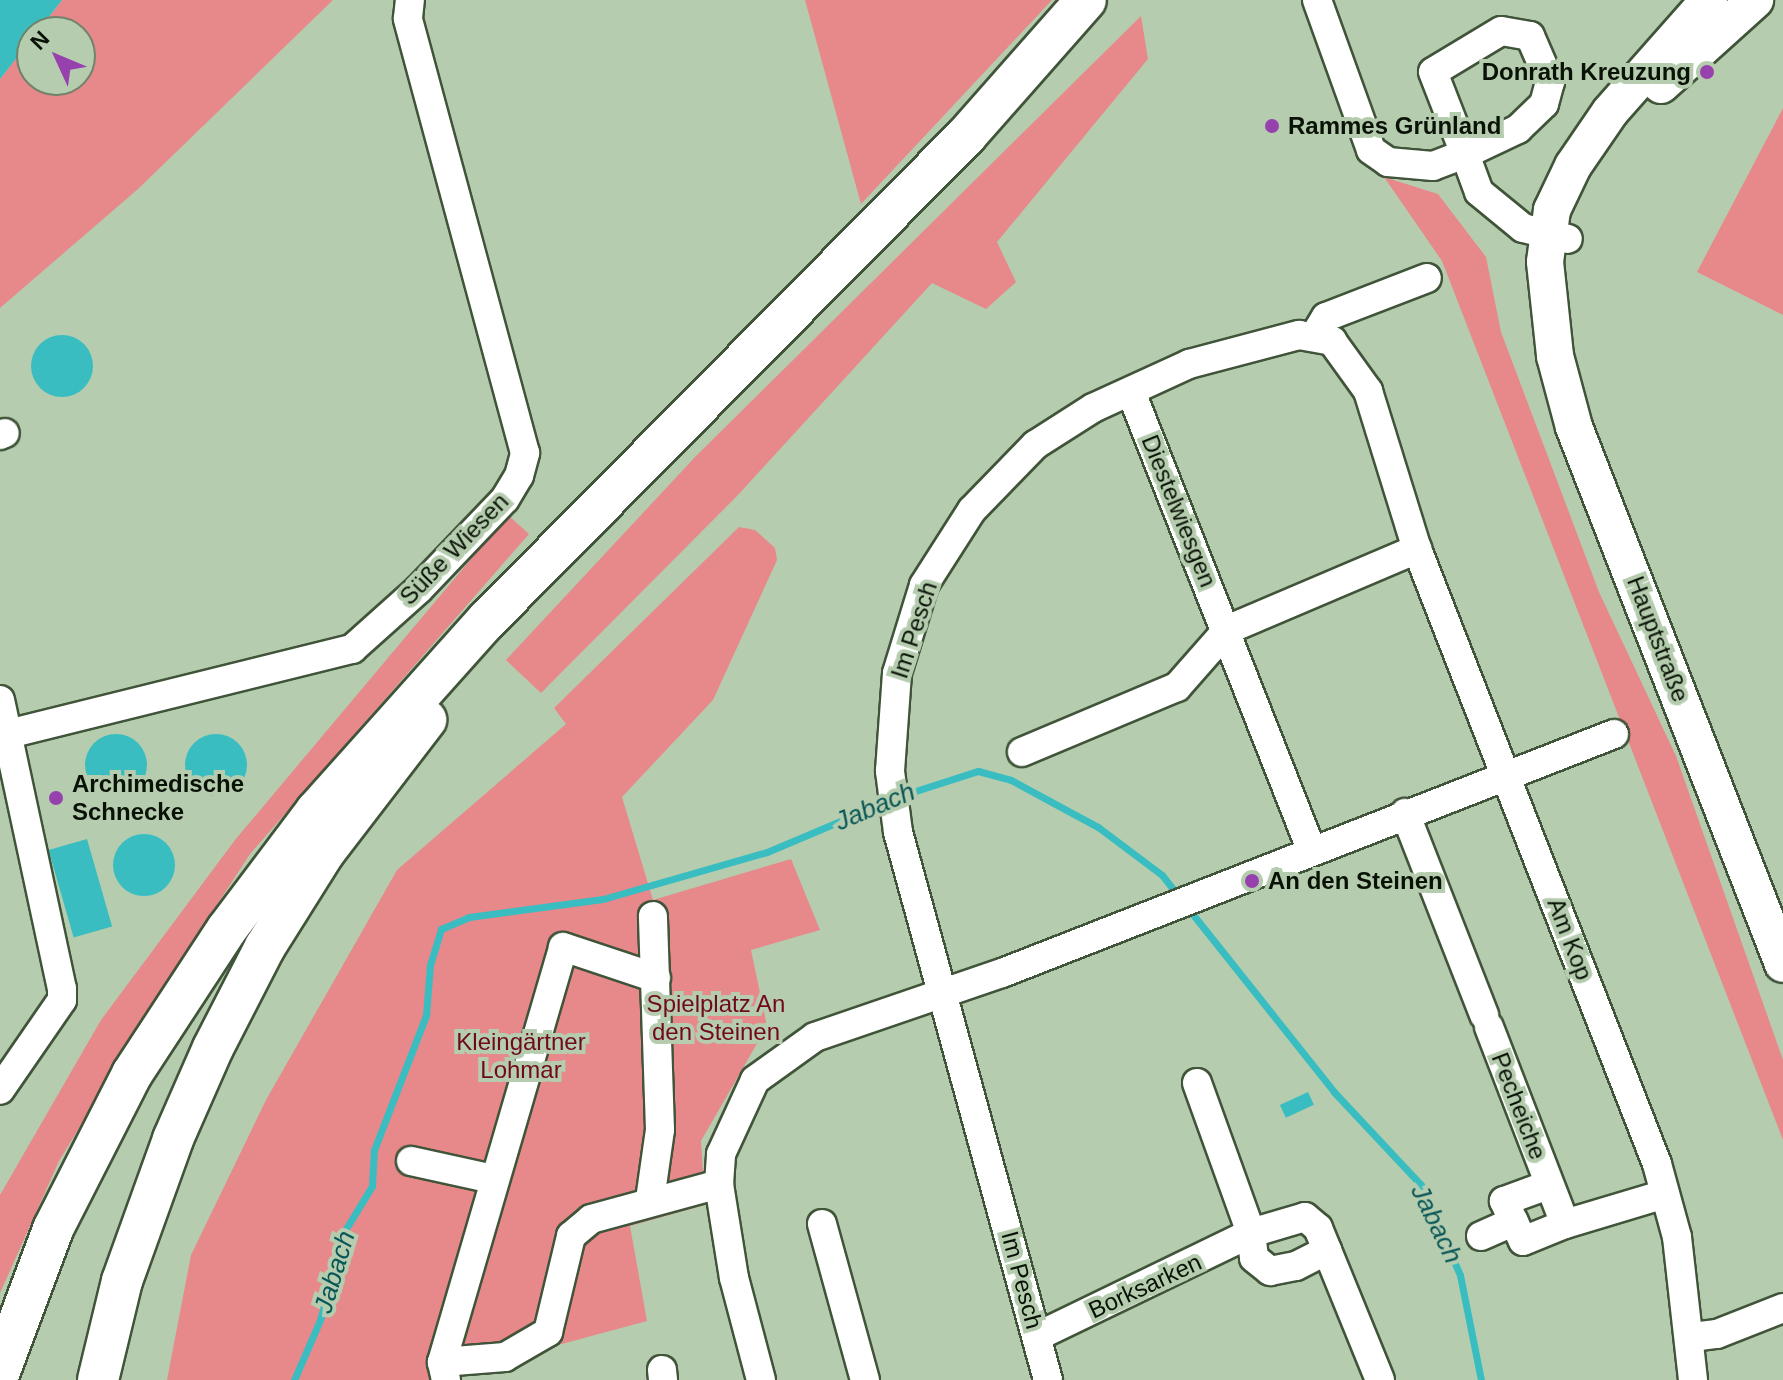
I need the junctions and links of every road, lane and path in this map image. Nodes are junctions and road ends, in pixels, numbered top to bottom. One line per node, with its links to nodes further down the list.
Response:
1 (410, 0): 18 (street, Süße Wiesen)
2 (1086, 0): 13 (highway)
3 (1115, 0): 13 (highway)
4 (1317, 0): 7 (street)
5 (1755, 0): 8 (main road)
6 (1700, 5): 8 (main road)
7 (1465, 154): 7 (street); 8 (street)
8 (1557, 236): 24 (main road, Hauptstraße)
9 (1427, 278): 10 (street)
10 (1315, 335): 11 (street, Im Pesch); 12 (street)
11 (1131, 392): 14 (street, Diestelwiesgen); 26 (street, Im Pesch)
12 (1417, 549): 14 (street); 20 (street, Am Kop)
13 (496, 626): 15 (highway)
14 (1227, 630): 19 (street); 22 (street, Diestelwiesgen)
15 (455, 668): 44 (highway); 47 (highway)
16 (0, 700): 18 (street)
17 (1614, 734): 20 (street)
18 (5, 736): 28 (street)
19 (1022, 752)
20 (1508, 777): 21 (street); 33 (street, Am Kop)
21 (1405, 813): 22 (street); 32 (street, Pecheiche)
22 (1311, 848): 26 (street)
23 (653, 916): 25 (street)
24 (1783, 964)
25 (656, 978): 30 (street); 34 (street)
26 (946, 992): 31 (street); 42 (street, Im Pesch)
27 (1197, 1083): 38 (street)
28 (0, 1090)
29 (411, 1161): 30 (street)
30 (493, 1179): 45 (street)
31 (719, 1184): 34 (street); 48 (street)
32 (1548, 1185): 35 (street, Pecheiche); 37 (street, Pecheiche)
33 (1665, 1194): 37 (street); 43 (street, Am Kop)
34 (650, 1200): 45 (street)
35 (1514, 1221): 37 (street); 39 (street)
36 (822, 1224): 49 (street)
37 (1565, 1224)
38 (1251, 1233): 40 (street, Borksarken); 40 (street); 42 (street, Borksarken)
39 (1481, 1236)
40 (1327, 1250): 51 (street, Borksarken)
41 (1783, 1308): 43 (street)
42 (1038, 1336): 50 (street, Im Pesch)
43 (1692, 1337): 46 (street, Am Kop)
44 (0, 1371)
45 (445, 1374)
46 (1686, 1379)
47 (98, 1380)
48 (761, 1380)
49 (865, 1380)
50 (1048, 1380)
51 (1380, 1380)

